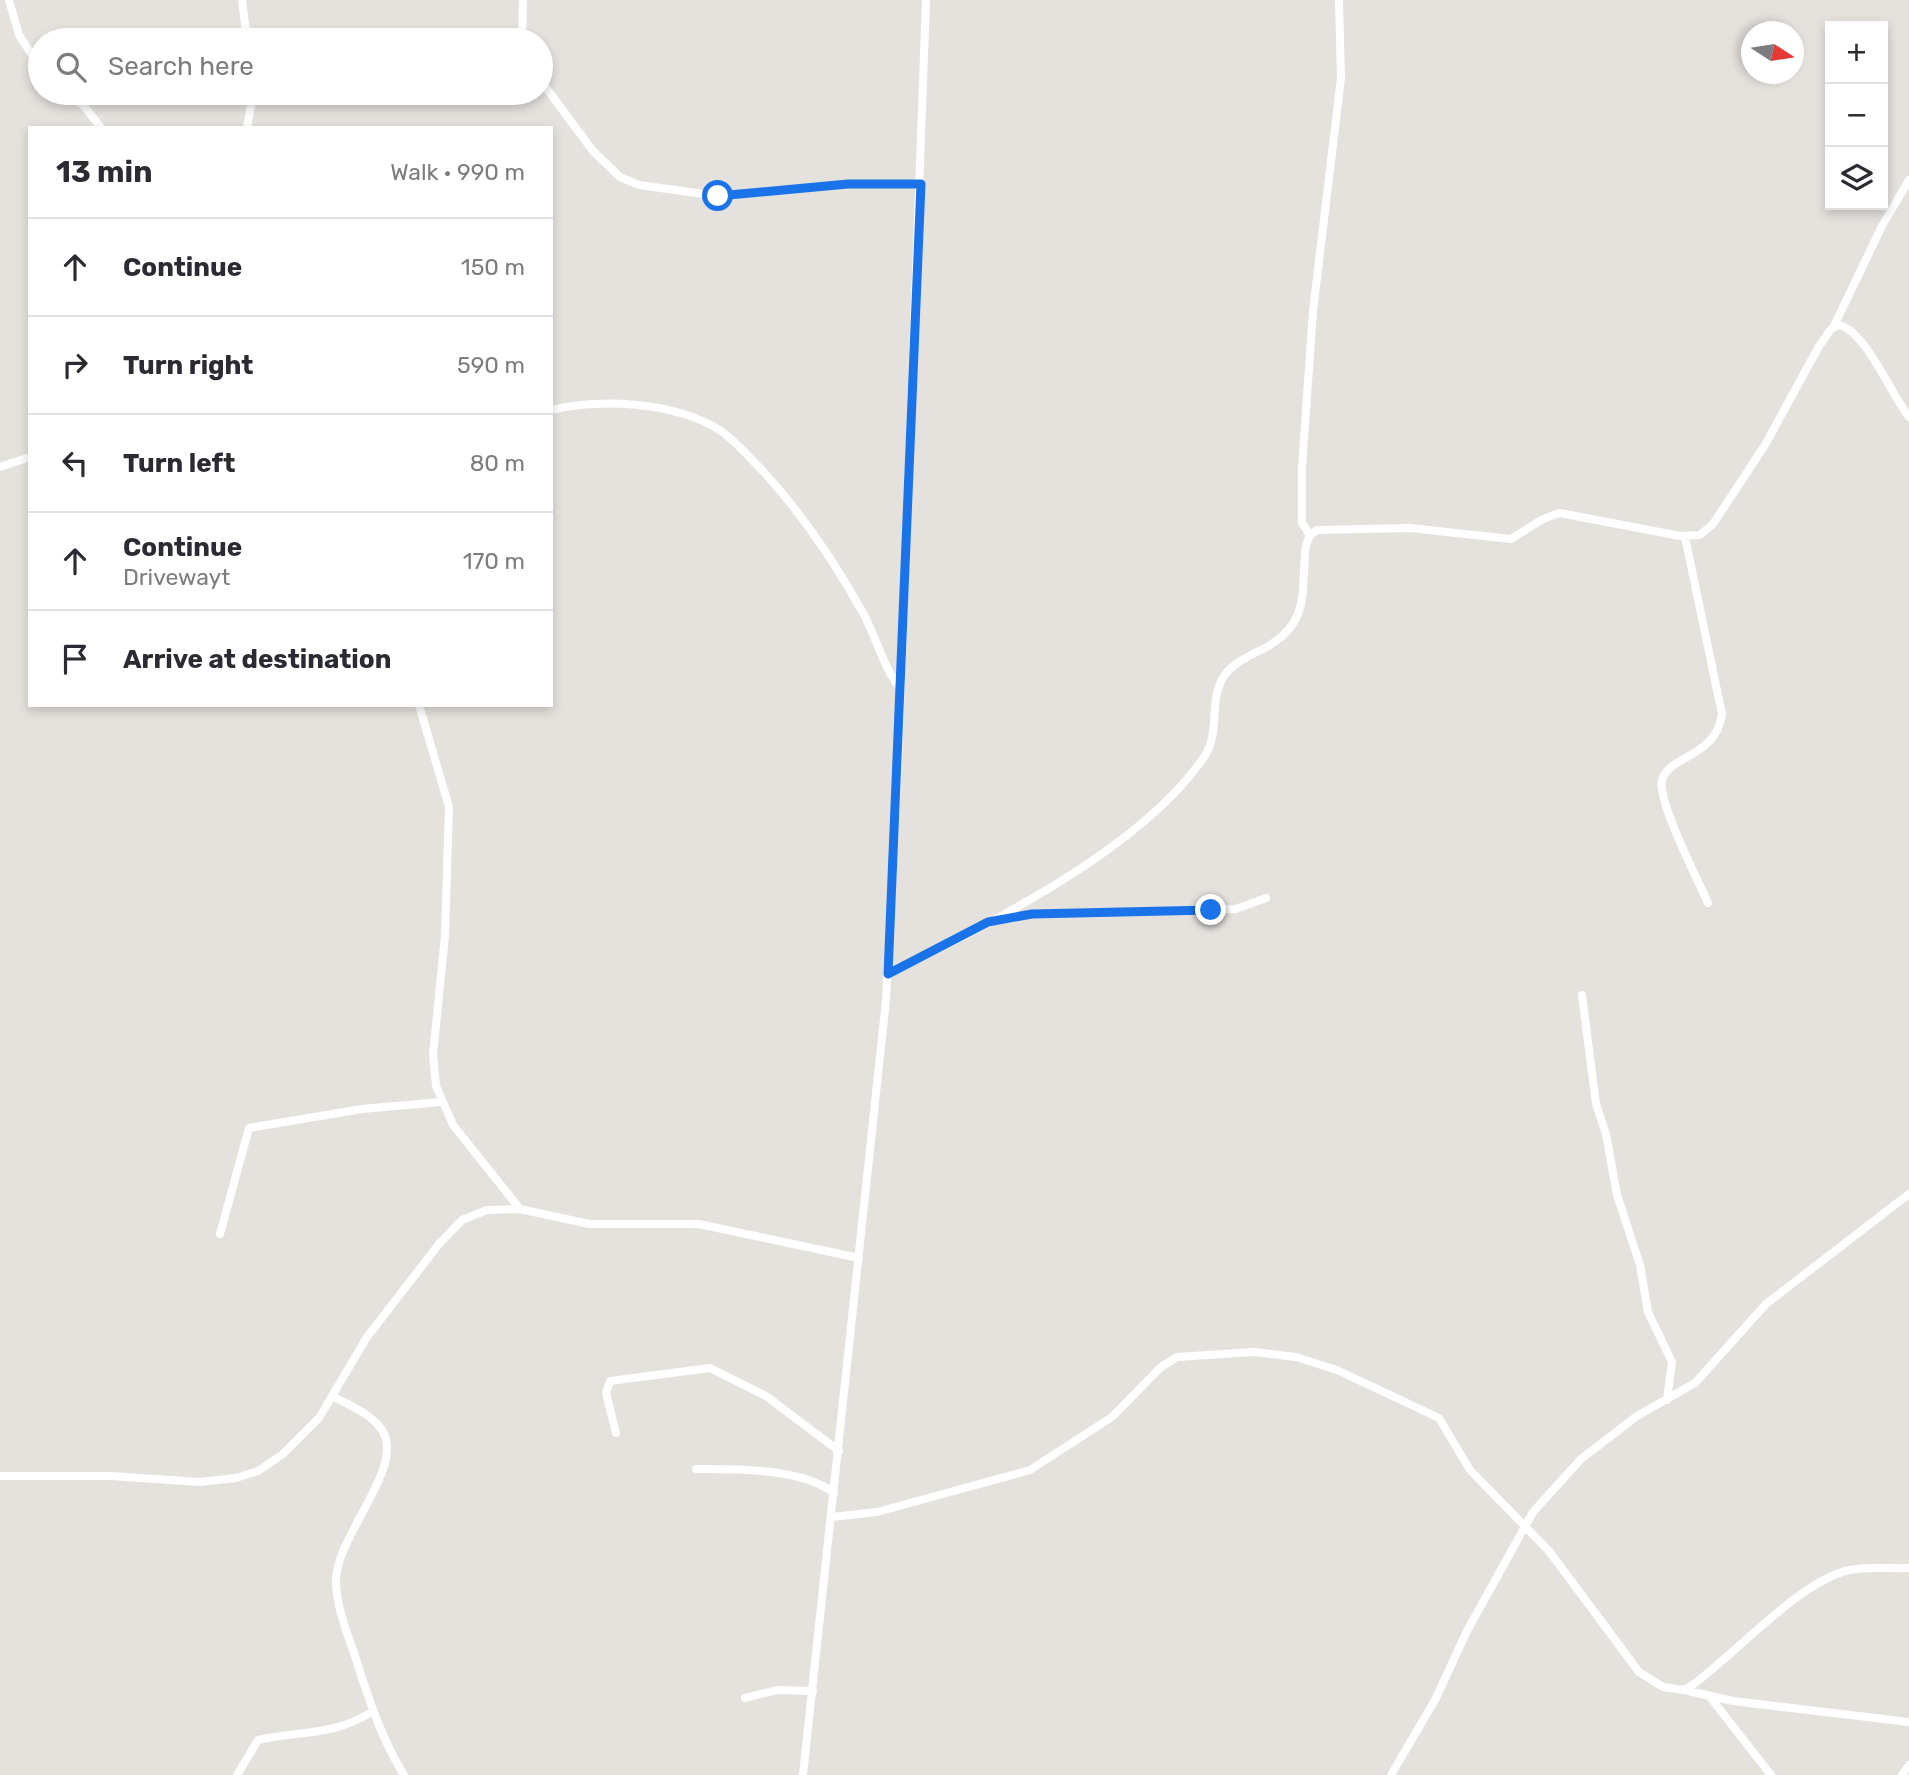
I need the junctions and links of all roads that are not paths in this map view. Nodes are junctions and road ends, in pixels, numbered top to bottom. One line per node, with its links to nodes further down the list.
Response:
1 (9, 0): 8 (street)
2 (242, 0): 6 (street)
3 (523, 0): 7 (street)
4 (926, 0): 15 (street)
5 (1339, 0): 21 (street)
6 (246, 28)
7 (522, 28)
8 (28, 49)
9 (553, 97): 15 (street)
10 (83, 105): 12 (street)
11 (251, 105): 13 (street)
12 (99, 126)
13 (247, 126)
14 (1909, 180): 16 (street)
15 (921, 184): 23 (street)
16 (1834, 326): 18 (street); 22 (street)
17 (553, 410): 23 (street)
18 (1909, 417)
19 (28, 458): 20 (street)
20 (0, 467)
21 (1310, 535): 22 (street); 27 (street)
22 (1685, 537): 26 (street)
23 (901, 688): 28 (street)
24 (420, 707): 30 (street)
25 (1266, 898): 27 (street)
26 (1708, 903)
27 (988, 922): 28 (street)
28 (888, 974): 34 (street)
29 (1583, 995): 36 (street)
30 (441, 1102): 32 (street); 33 (street)
31 (1909, 1194): 36 (street)
32 (520, 1209): 34 (street); 35 (street)
33 (220, 1234)
34 (859, 1258): 38 (street)
35 (334, 1397): 40 (street); 49 (street)
36 (1667, 1399): 43 (street)
37 (616, 1433): 38 (street)
38 (839, 1451): 41 (street)
39 (696, 1469): 41 (street)
40 (0, 1476)
41 (834, 1493): 42 (street)
42 (832, 1517): 43 (street); 46 (street)
43 (1526, 1526): 45 (street); 55 (street)
44 (1909, 1568): 45 (street)
45 (1684, 1689): 47 (street)
46 (813, 1691): 48 (street); 54 (street)
47 (1710, 1697): 50 (street); 56 (street)
48 (745, 1698)
49 (373, 1711): 52 (street); 53 (street)
50 (1909, 1722)
51 (1909, 1765): 57 (street)
52 (237, 1775)
53 (404, 1775)
54 (803, 1775)
55 (1391, 1775)
56 (1771, 1775)
57 (1902, 1775)

